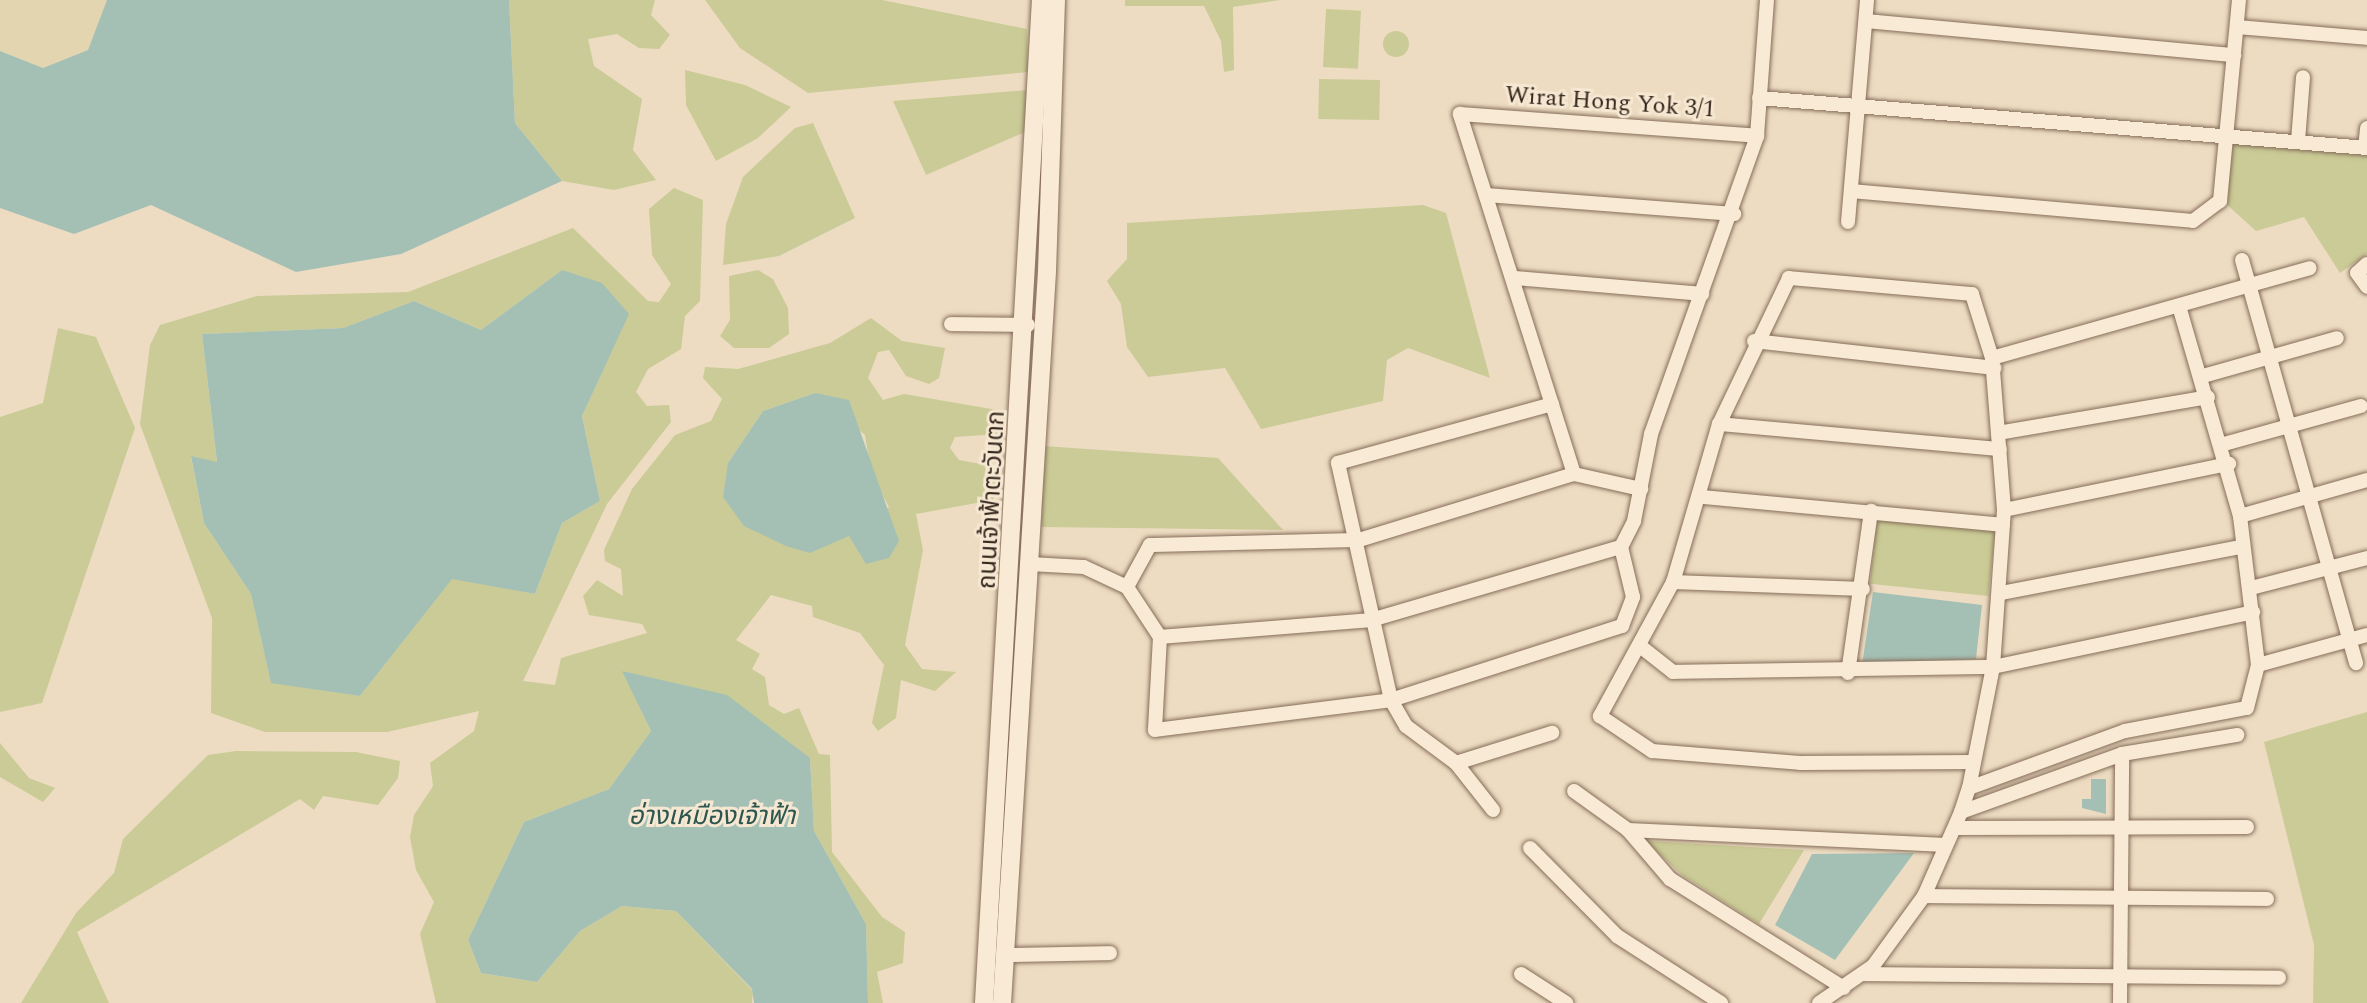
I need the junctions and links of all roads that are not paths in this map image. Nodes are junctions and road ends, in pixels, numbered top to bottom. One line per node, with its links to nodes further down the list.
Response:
1 (1041, 0): 31 (main road, ถนนเจ้าฟ้าตะวันตก)
2 (1056, 0): 58 (main road, ถนนเจ้าฟ้าตะวันตก)
3 (1767, 0): 11 (street)
4 (1867, 0): 6 (street)
5 (2239, 0): 7 (street)
6 (1866, 21): 9 (street); 12 (street)
7 (2237, 27): 8 (street); 9 (street)
8 (2367, 38)
9 (2234, 55): 14 (street)
10 (2303, 77): 16 (street)
11 (1759, 98): 12 (street); 15 (street)
12 (1858, 107): 14 (street); 18 (street)
13 (2367, 128): 17 (street)
14 (2227, 134): 16 (street); 18 (street)
15 (1757, 136): 19 (street, Wirat Hong Yok 3/1); 20 (street)
16 (2298, 141): 17 (street)
17 (2366, 148)
18 (1851, 191): 21 (street)
19 (1486, 195): 20 (street); 25 (street)
20 (1734, 214): 28 (street)
21 (1848, 222)
22 (2242, 260): 26 (street)
23 (2367, 264): 27 (street)
24 (2309, 268): 26 (street)
25 (1516, 278): 28 (street); 38 (street)
26 (2252, 287): 29 (street); 34 (street)
27 (2367, 287)
28 (1702, 294): 48 (street)
29 (2180, 309): 35 (street); 36 (street)
30 (951, 324): 31 (street)
31 (1028, 325): 101 (main road, ถนนเจ้าฟ้าตะวันตก)
32 (2337, 338): 34 (street)
33 (1754, 341): 35 (street); 35 (street); 40 (street)
34 (2271, 359): 36 (street); 41 (street)
35 (1993, 363): 42 (street)
36 (2203, 376): 37 (street)
37 (2208, 397): 42 (street); 43 (street)
38 (1552, 404): 46 (street); 54 (street)
39 (2361, 406): 41 (street)
40 (1719, 424): 44 (street); 49 (street)
41 (2292, 425): 43 (street); 50 (street)
42 (1998, 433): 44 (street)
43 (2224, 444): 45 (street)
44 (2000, 449): 53 (street)
45 (2229, 464): 52 (street); 53 (street)
46 (1574, 474): 48 (street); 54 (street)
47 (2367, 480): 50 (street)
48 (1641, 489): 55 (street)
49 (1703, 497): 51 (street); 60 (street)
50 (2309, 497): 52 (street); 59 (street)
51 (1871, 511): 53 (street); 63 (street)
52 (2240, 516): 56 (street)
53 (2003, 518): 64 (street)
54 (1359, 540): 61 (street); 66 (street)
55 (1621, 547): 66 (street); 75 (street)
56 (2241, 547): 62 (street); 64 (street)
57 (2367, 558): 59 (street)
58 (1030, 564): 61 (street); 95 (main road, ถนนเจ้าฟ้าตะวันตก)
59 (2327, 568): 62 (street); 69 (street)
60 (1673, 582): 63 (street); 70 (street)
61 (1127, 587): 68 (street)
62 (2251, 588): 65 (street)
63 (1863, 589): 74 (street)
64 (2001, 593): 73 (street)
65 (2253, 612): 72 (street); 73 (street)
66 (1371, 620): 68 (street); 75 (street)
67 (2367, 635): 69 (street)
68 (1160, 637): 75 (street)
69 (2350, 640): 71 (street); 72 (street)
70 (1640, 646): 74 (street); 79 (street)
71 (2356, 663)
72 (2258, 665): 81 (street)
73 (1993, 667): 74 (street); 79 (street)
74 (1848, 673)
75 (1391, 700): 80 (street)
76 (1552, 733): 80 (street)
77 (2237, 735): 78 (street)
78 (2122, 754): 84 (street); 85 (street)
79 (1974, 762): 81 (street)
80 (1456, 763): 83 (street)
81 (1969, 788): 84 (street)
82 (1574, 791): 88 (street)
83 (1493, 810)
84 (1961, 812): 87 (street)
85 (2121, 826): 86 (street); 87 (street); 93 (street)
86 (2247, 827)
87 (1955, 828): 89 (street)
88 (1628, 830): 89 (street); 100 (street)
89 (1946, 845): 91 (street)
90 (1530, 848): 104 (street)
91 (1924, 896): 93 (street); 97 (street)
92 (2267, 899): 93 (street)
93 (2120, 900): 99 (street)
94 (1110, 953): 95 (street)
95 (1007, 955): 102 (main road, ถนนเจ้าฟ้าตะวันตก)
96 (1521, 974): 103 (street)
97 (1862, 974): 99 (street); 100 (street)
98 (2279, 978): 99 (street)
99 (2120, 979): 106 (street)
100 (1844, 988): 105 (street)
101 (984, 1003)
102 (1002, 1003)
103 (1566, 1003)
104 (1721, 1003)
105 (1819, 1003)
106 (2120, 1003)

